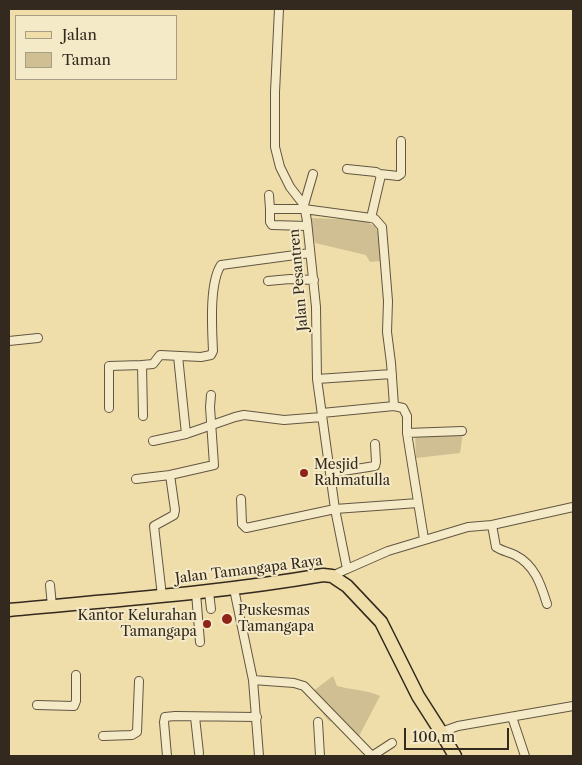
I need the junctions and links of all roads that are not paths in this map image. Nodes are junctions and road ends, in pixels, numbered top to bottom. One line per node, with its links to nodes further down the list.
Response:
1 (280, 9): 7 (street, Jalan Pesantren)
2 (401, 141): 5 (street)
3 (347, 169): 5 (street)
4 (313, 174): 7 (street)
5 (380, 174): 9 (street)
6 (269, 195): 8 (street)
7 (304, 207): 8 (street); 9 (street); 10 (street, Jalan Pesantren)
8 (270, 209): 10 (street)
9 (372, 218): 18 (street)
10 (307, 226): 11 (street, Jalan Pesantren)
11 (310, 253): 12 (street, Jalan Pesantren); 16 (street)
12 (314, 280): 13 (street); 19 (street, Jalan Pesantren)
13 (268, 281)
14 (38, 338): 15 (street)
15 (9, 340)
16 (178, 356): 17 (street); 28 (street)
17 (142, 365): 22 (street); 24 (street)
18 (392, 374): 19 (street); 21 (street)
19 (317, 379): 23 (street, Jalan Pesantren)
20 (211, 395): 25 (street)
21 (394, 406): 23 (street); 27 (street)
22 (109, 408)
23 (322, 415): 25 (street); 31 (street, Jalan Pesantren)
24 (143, 416)
25 (211, 426): 28 (street); 32 (street)
26 (462, 431): 27 (street)
27 (407, 433): 35 (street)
28 (186, 434): 29 (street)
29 (153, 441)
30 (375, 444): 31 (street)
31 (330, 473): 37 (street, Jalan Pesantren)
32 (170, 475): 33 (street); 45 (street)
33 (136, 479)
34 (241, 499): 37 (street)
35 (418, 503): 37 (street); 39 (street)
36 (573, 506): 38 (street)
37 (335, 508): 40 (street, Jalan Pesantren)
38 (492, 525): 39 (street); 46 (street)
39 (424, 539): 40 (street)
40 (347, 569): 41 (street)
41 (332, 576): 43 (main road, Jalan Tamangapa Raya); 60 (main road, Jalan Tamangapa Raya)
42 (50, 585): 47 (street)
43 (234, 588): 44 (main road, Jalan Tamangapa Raya); 52 (street)
44 (202, 592): 45 (main road, Jalan Tamangapa Raya); 48 (street); 50 (street)
45 (162, 596): 47 (main road, Jalan Tamangapa Raya)
46 (547, 604)
47 (52, 606): 49 (main road, Jalan Tamangapa Raya)
48 (211, 608)
49 (9, 610)
50 (200, 642)
51 (76, 675): 54 (street)
52 (253, 680): 58 (street); 67 (street)
53 (139, 681): 61 (street)
54 (37, 705)
55 (573, 706): 56 (street)
56 (512, 716): 60 (street); 69 (street)
57 (195, 717): 58 (street); 63 (street); 64 (street)
58 (257, 717): 65 (street)
59 (318, 722): 66 (street)
60 (441, 732): 68 (main road, Jalan Tamangapa Raya)
61 (104, 736)
62 (392, 743): 67 (street)
63 (199, 753)
64 (167, 756)
65 (259, 756)
66 (320, 756)
67 (372, 756)
68 (454, 756)
69 (525, 756)

